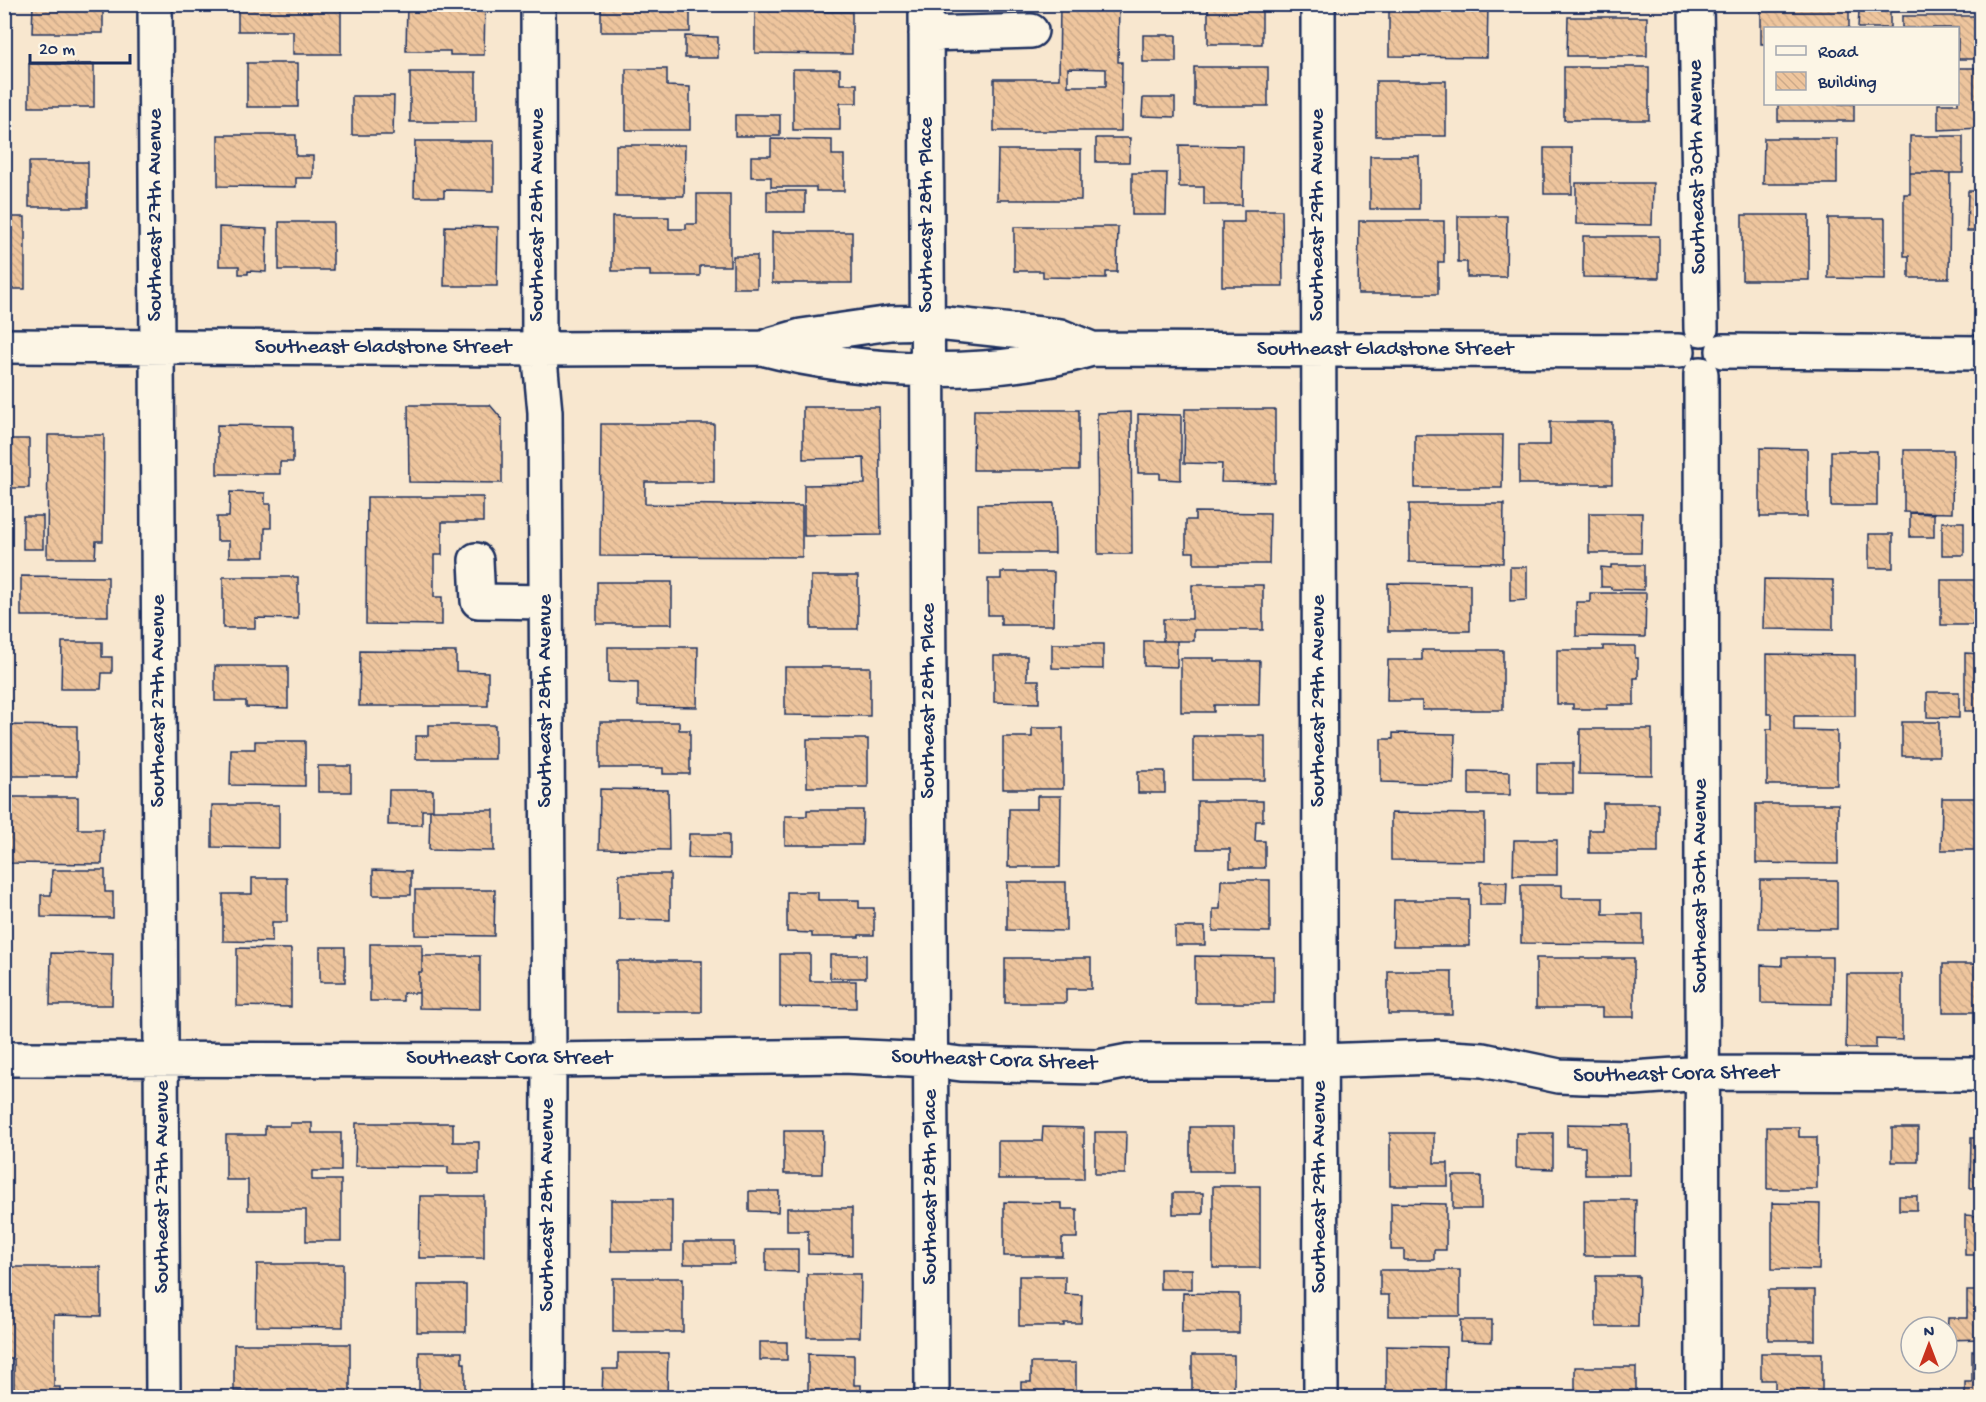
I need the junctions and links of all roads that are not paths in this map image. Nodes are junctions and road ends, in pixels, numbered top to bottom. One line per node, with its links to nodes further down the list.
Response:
1 (155, 4): 9 (street, Southeast 27th Avenue)
2 (538, 4): 11 (street, Southeast 28th Avenue)
3 (1318, 4): 13 (street, Southeast 29th Avenue)
4 (1696, 4): 14 (street, Southeast 30th Avenue)
5 (926, 20): 6 (street); 7 (street, Southeast 28th Place)
6 (1031, 31)
7 (927, 322): 10 (street, Southeast Gladstone Street); 12 (street, Southeast Gladstone Street); 16 (street, Southeast 28th Place)
8 (4, 346): 9 (street, Southeast Gladstone Street)
9 (156, 347): 11 (street, Southeast Gladstone Street); 20 (street, Southeast 27th Avenue)
10 (762, 348): 11 (street, Southeast Gladstone Street); 16 (street, Southeast Gladstone Street)
11 (539, 349): 18 (street, Southeast 28th Avenue)
12 (1092, 349): 13 (street, Southeast Gladstone Street); 16 (street, Southeast Gladstone Street)
13 (1318, 349): 14 (street, Southeast Gladstone Street); 23 (street, Southeast 29th Avenue)
14 (1701, 351): 15 (street, Southeast Gladstone Street); 24 (street, Southeast 30th Avenue)
15 (1982, 353)
16 (927, 369): 21 (street, Southeast 28th Place)
17 (476, 560): 18 (street)
18 (546, 602): 22 (street, Southeast 28th Avenue)
19 (4, 1059): 20 (street, Southeast Cora Street)
20 (162, 1059): 22 (street, Southeast Cora Street); 26 (street, Southeast 27th Avenue)
21 (931, 1059): 22 (street, Southeast Cora Street); 23 (street, Southeast Cora Street); 28 (street, Southeast 28th Place)
22 (549, 1060): 27 (street, Southeast 28th Avenue)
23 (1320, 1061): 24 (street, Southeast Cora Street); 29 (street, Southeast 29th Avenue)
24 (1702, 1073): 25 (street, Southeast Cora Street); 30 (street, Southeast 30th Avenue)
25 (1982, 1074)
26 (163, 1398)
27 (548, 1398)
28 (932, 1398)
29 (1321, 1398)
30 (1703, 1398)

